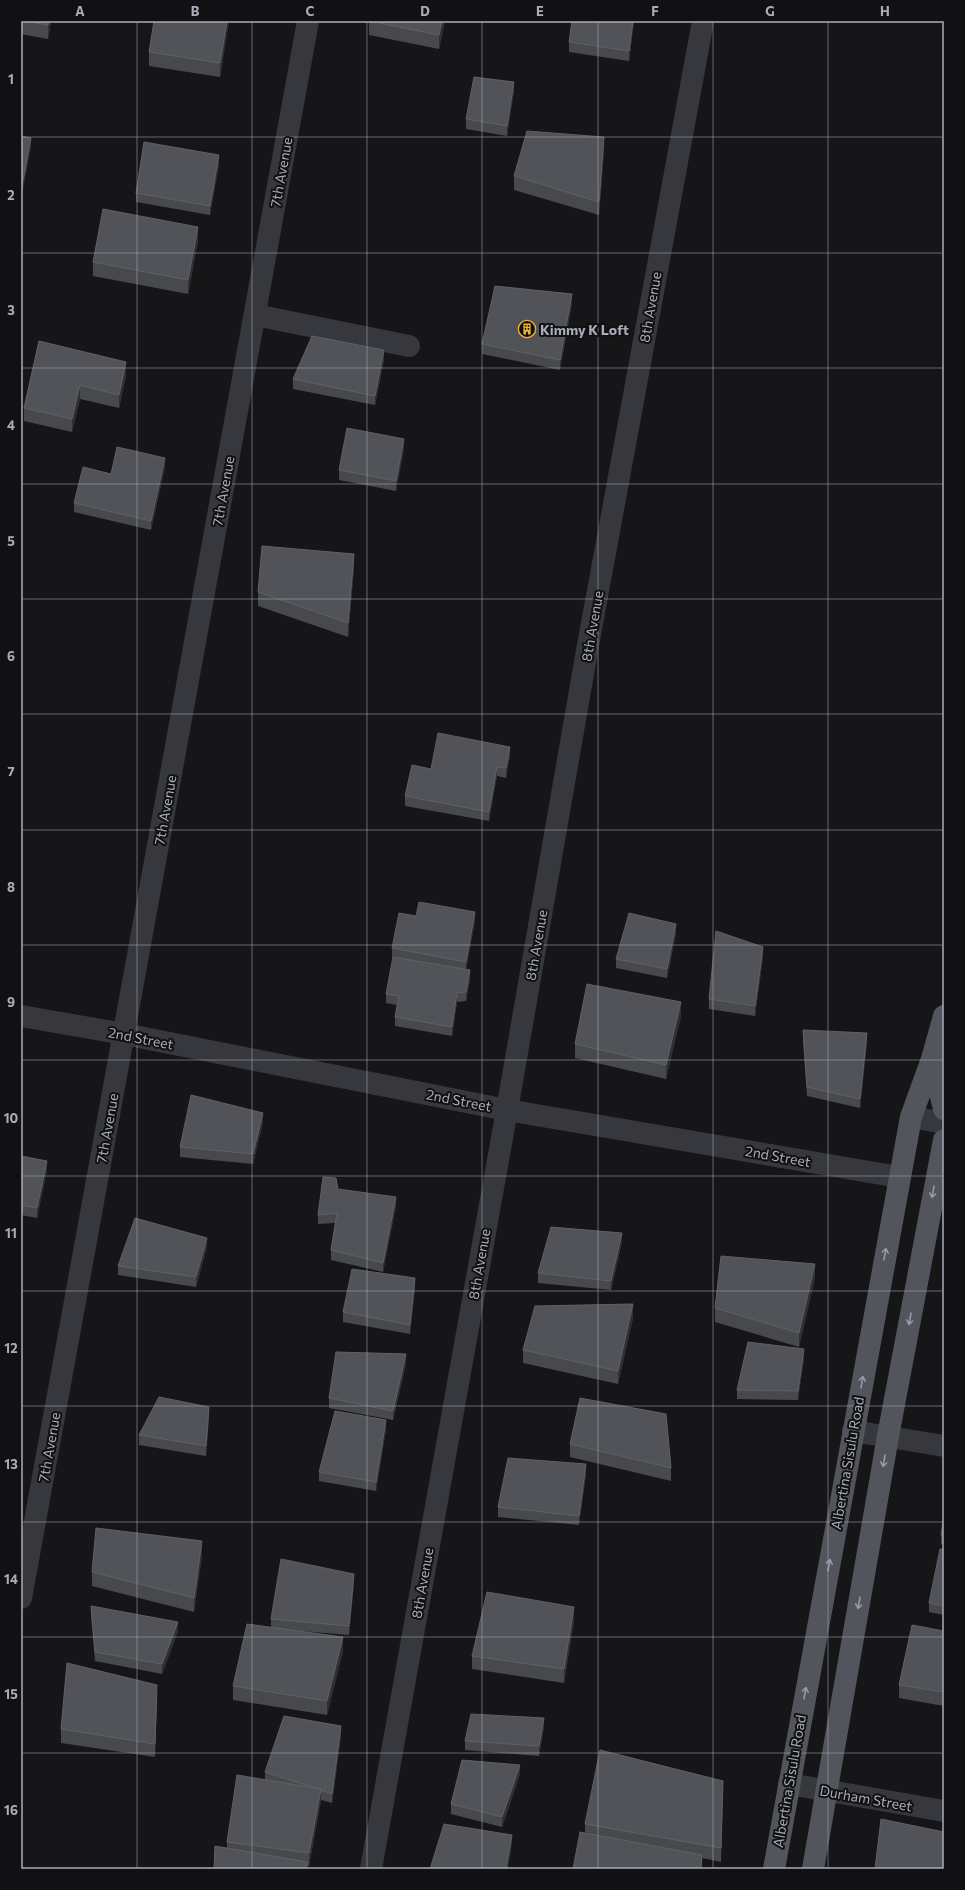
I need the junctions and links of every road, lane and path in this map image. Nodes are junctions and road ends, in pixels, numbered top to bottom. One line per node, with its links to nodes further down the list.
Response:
1 (308, 21): 3 (street, 7th Avenue)
2 (703, 21): 10 (street, 8th Avenue)
3 (255, 315): 4 (street); 7 (street, 7th Avenue)
4 (409, 346)
5 (21, 1016): 7 (street, 2nd Street)
6 (944, 1016): 8 (main road, Albertina Sisulu Road)
7 (124, 1034): 10 (street, 2nd Street); 18 (street, 7th Avenue)
8 (932, 1059): 9 (main road, Albertina Sisulu Road); 11 (main road, Albertina Sisulu Road)
9 (944, 1109)
10 (507, 1110): 14 (street, 2nd Street); 22 (street, 8th Avenue)
11 (911, 1117): 12 (street); 14 (main road, Albertina Sisulu Road)
12 (944, 1123)
13 (944, 1140): 16 (main road, one-way to 16)
14 (899, 1177): 15 (main road, Albertina Sisulu Road, one-way to 14)
15 (853, 1431): 16 (street); 19 (main road, Albertina Sisulu Road, one-way to 15)
16 (888, 1436): 17 (street); 20 (main road, one-way to 20)
17 (944, 1446)
18 (21, 1598)
19 (788, 1784): 20 (street, Durham Street); 23 (main road, Albertina Sisulu Road)
20 (826, 1791): 21 (street, Durham Street); 24 (main road)
21 (944, 1811)
22 (371, 1869)
23 (774, 1869)
24 (813, 1869)

